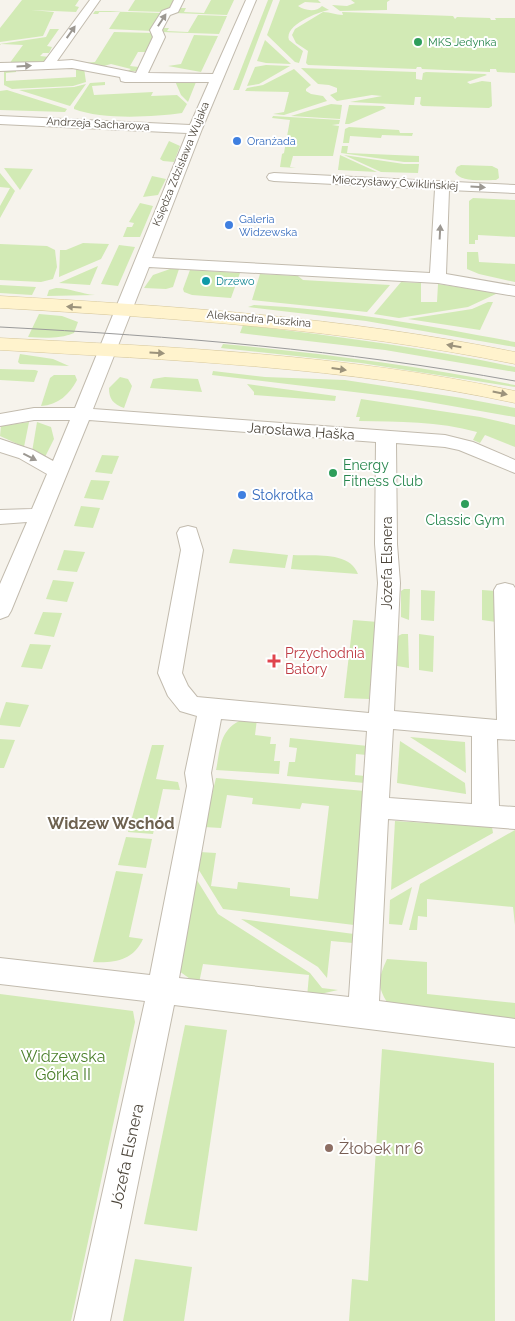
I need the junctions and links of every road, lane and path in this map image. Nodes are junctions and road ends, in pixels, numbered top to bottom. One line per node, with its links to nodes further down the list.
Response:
1 (95, 0): 4 (street, one-way to 1)
2 (179, 0): 6 (street, one-way to 2)
3 (251, 0): 7 (street, Księdza Zdzisława Wujaka)
4 (48, 65): 5 (street, one-way to 4); 6 (street)
5 (0, 67)
6 (140, 77): 7 (street); 8 (street)
7 (217, 78): 10 (street, Księdza Zdzisława Wujaka)
8 (91, 81)
9 (0, 120): 10 (street, Andrzeja Sacharowa)
10 (195, 129): 14 (street, Księdza Zdzisława Wujaka)
11 (274, 177): 12 (street, Mieczysławy Ćwiklińskiej)
12 (442, 185): 13 (street, Mieczysławy Ćwiklińskiej, one-way to 13); 15 (street, one-way to 12)
13 (515, 189)
14 (142, 262): 15 (street); 18 (street, Księdza Zdzisława Wujaka)
15 (438, 278): 16 (street)
16 (515, 291)
17 (0, 302): 18 (main road, Aleksandra Puszkina, one-way to 17)
18 (123, 310): 20 (street, Księdza Zdzisława Wujaka); 21 (main road, Aleksandra Puszkina, one-way to 18)
19 (0, 344): 20 (main road)
20 (109, 350): 22 (main road, one-way to 22); 23 (street, Księdza Zdzisława Wujaka)
21 (515, 358)
22 (515, 397)
23 (82, 414): 24 (street, Jarosława Haška); 25 (street, Jarosława Haška); 28 (street, Księdza Zdzisława Wujaka)
24 (0, 420)
25 (386, 437): 27 (street, Jarosława Haška); 35 (street, Józefa Elsnera)
26 (0, 444): 28 (street, one-way to 28)
27 (515, 467)
28 (58, 472): 29 (street, Księdza Zdzisława Wujaka)
29 (40, 516): 30 (street); 33 (street, Księdza Zdzisława Wujaka)
30 (0, 517)
31 (188, 532): 34 (street)
32 (505, 590): 37 (street)
33 (0, 611)
34 (211, 709): 35 (street); 42 (street, Józefa Elsnera)
35 (381, 721): 36 (street); 38 (street, Józefa Elsnera)
36 (484, 728): 37 (street); 39 (street)
37 (512, 731)
38 (375, 807): 39 (street); 43 (street, Józefa Elsnera)
39 (486, 815): 40 (street)
40 (515, 818)
41 (0, 971): 42 (street)
42 (162, 991): 43 (street); 45 (street, Józefa Elsnera)
43 (363, 1013): 44 (street)
44 (515, 1033)
45 (92, 1321)

